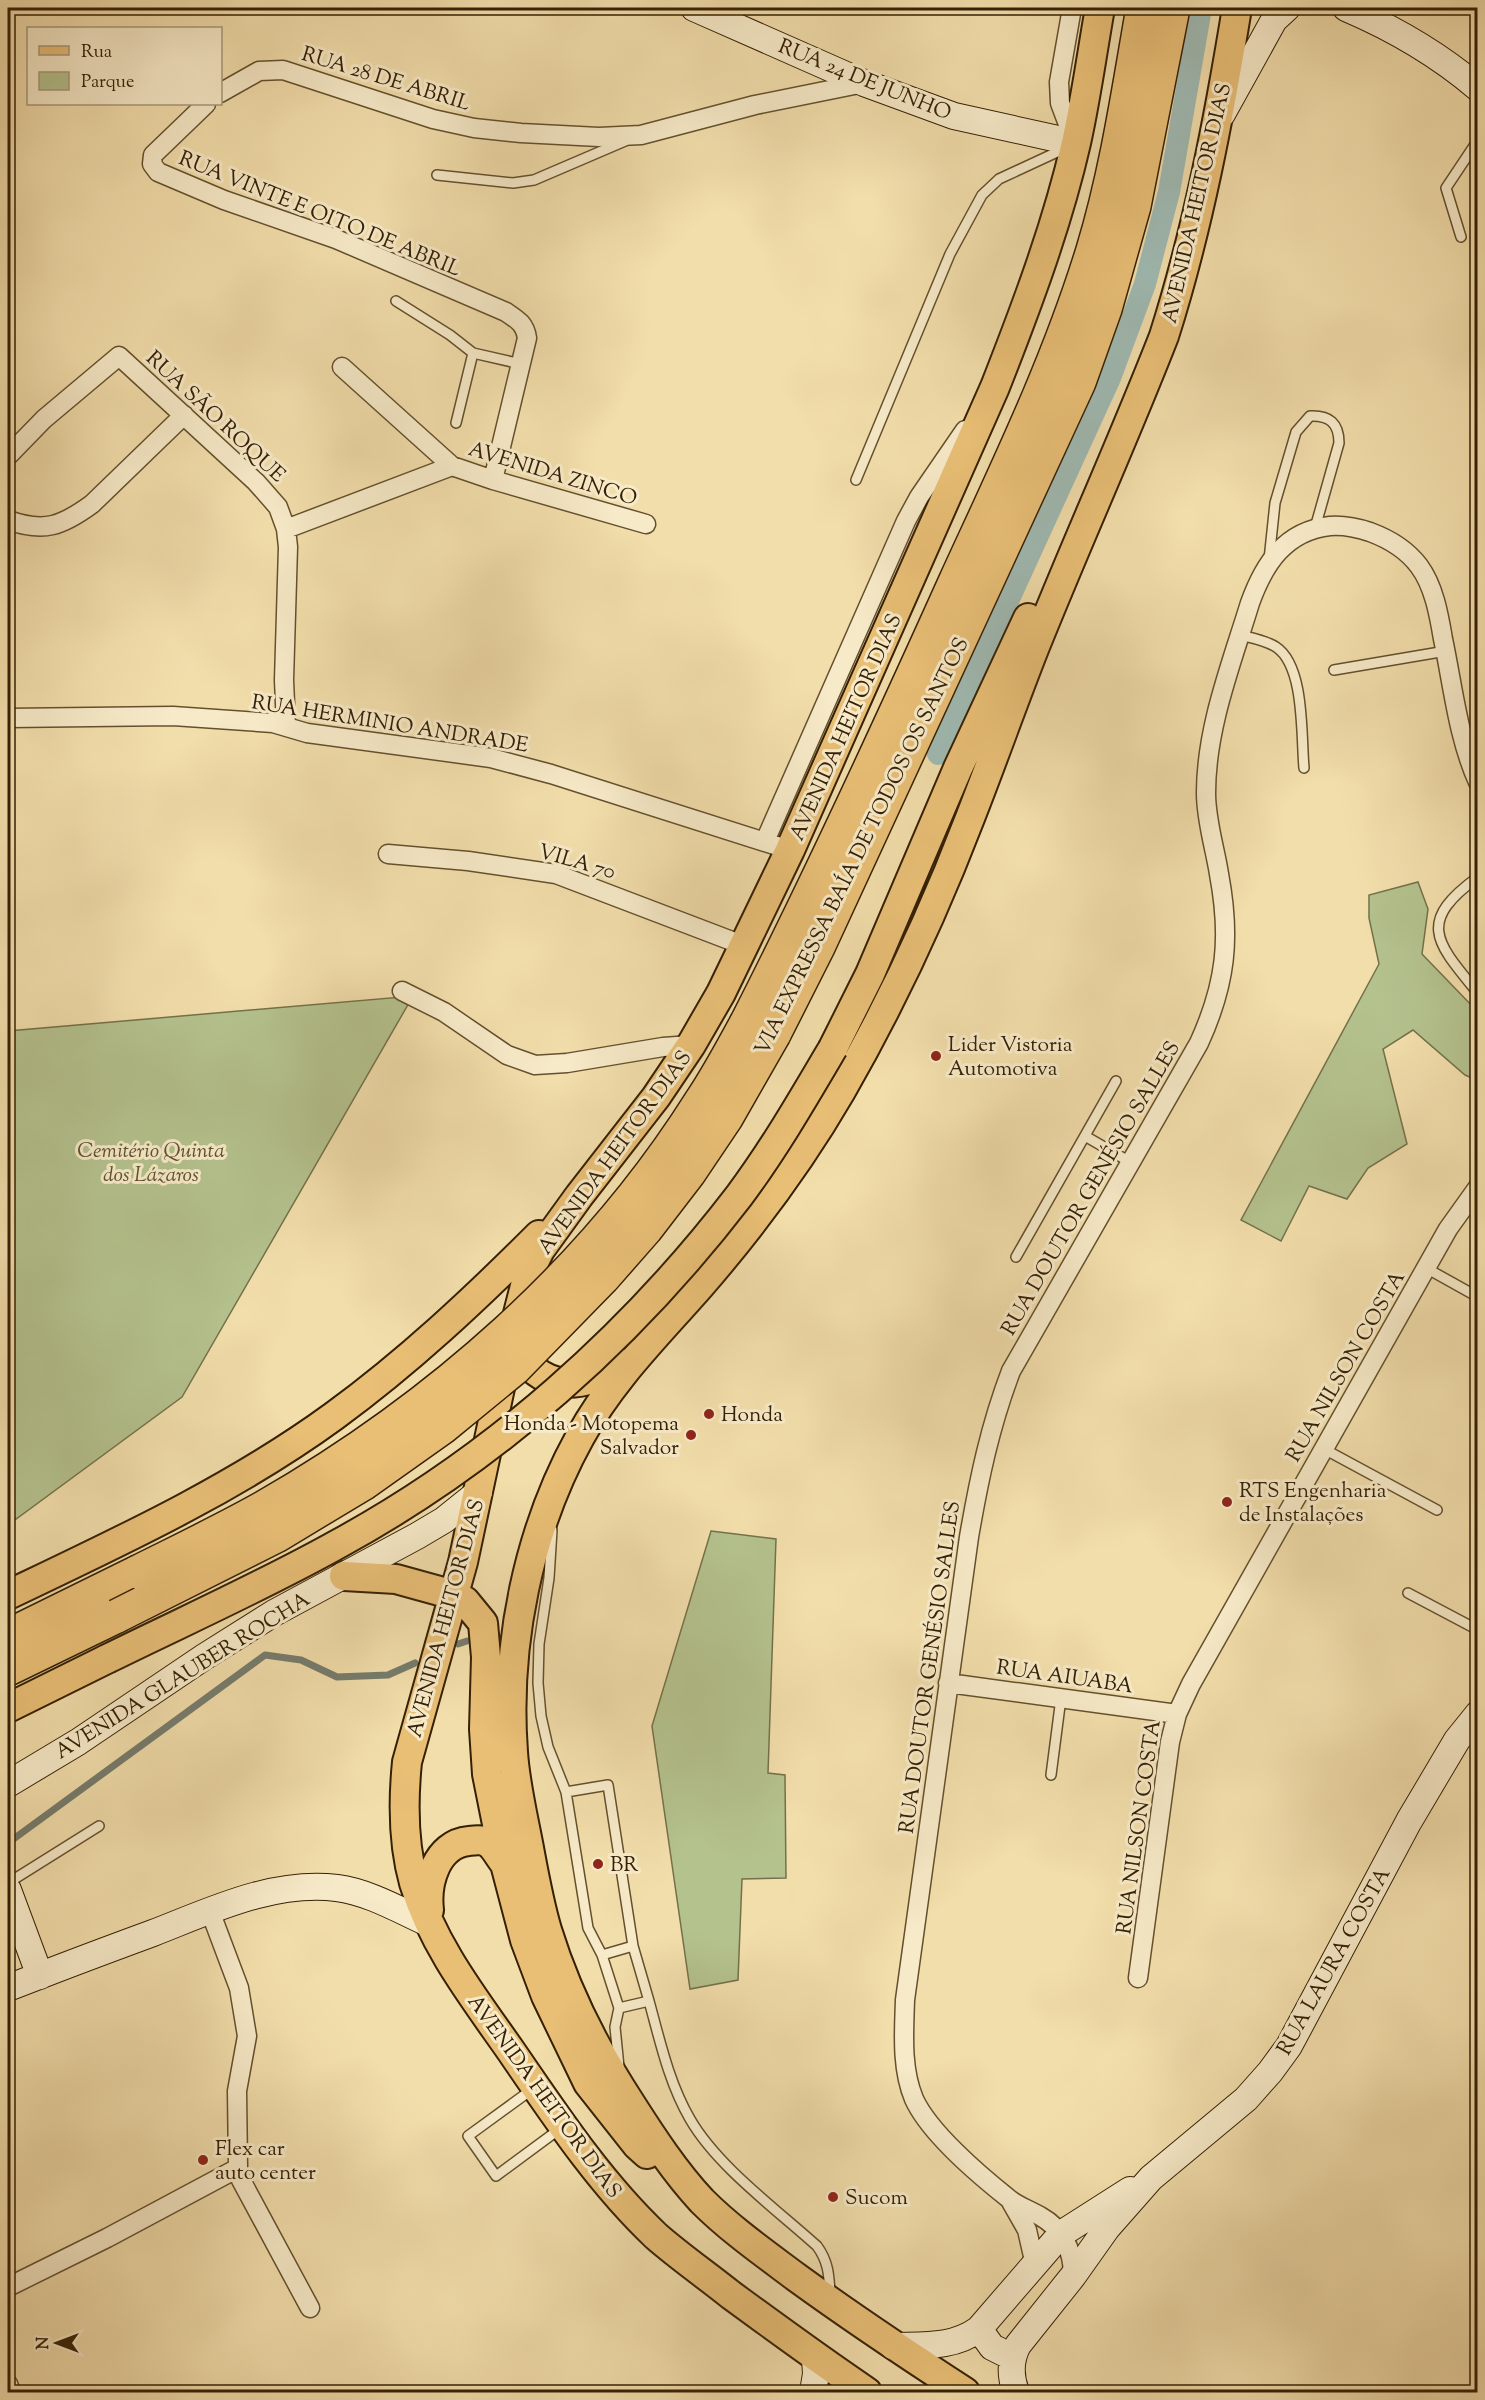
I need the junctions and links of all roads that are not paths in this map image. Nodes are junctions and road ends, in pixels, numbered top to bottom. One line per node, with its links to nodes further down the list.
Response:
1 (694, 8): 10 (street, RUA 24 DE JUNHO)
2 (1072, 8): 17 (street)
3 (1100, 8): 17 (main road, AVENIDA HEITOR DIAS)
4 (1143, 8): 49 (highway, VIA EXPRESSA BAÍA DE TODOS OS SANTOS)
5 (1173, 8): 49 (highway, VIA EXPRESSA BAÍA DE TODOS OS SANTOS)
6 (1238, 8): 14 (main road, AVENIDA HEITOR DIAS)
7 (1287, 8): 14 (street)
8 (1346, 8): 9 (street)
9 (1368, 14): 11 (street)
10 (864, 84): 15 (street, RUA 28 DE ABRIL); 17 (street, RUA 24 DE JUNHO)
11 (1478, 87)
12 (222, 92): 15 (street, RUA 28 DE ABRIL)
13 (205, 105): 22 (street, RUA VINTE E OITO DE ABRIL)
14 (1218, 119): 30 (main road, AVENIDA HEITOR DIAS)
15 (641, 135): 18 (lane)
16 (1478, 140): 19 (lane)
17 (1076, 143): 29 (lane); 43 (main road, AVENIDA HEITOR DIAS)
18 (438, 175)
19 (1461, 237)
20 (396, 301): 21 (lane)
21 (473, 353): 22 (lane); 25 (lane)
22 (521, 364): 28 (street, RUA VINTE E OITO DE ABRIL)
23 (342, 367): 27 (street, AVENIDA ZINCO)
24 (184, 415): 26 (street, RUA SÃO ROQUE); 31 (street); 34 (street, RUA SÃO ROQUE)
25 (456, 423)
26 (8, 456)
27 (452, 466): 28 (street, AVENIDA ZINCO); 34 (street)
28 (493, 480): 32 (street, AVENIDA ZINCO)
29 (856, 480)
30 (1098, 493): 60 (main road, AVENIDA HEITOR DIAS); 74 (main road, AVENIDA HEITOR DIAS, bridge)
31 (8, 520)
32 (646, 524)
33 (1315, 528): 35 (street, RUA DOUTOR GENÉSIO SALLES); 35 (lane); 37 (street, RUA DOUTOR GENÉSIO SALLES)
34 (286, 529): 40 (street, RUA SÃO ROQUE)
35 (1269, 562): 36 (street, RUA DOUTOR GENÉSIO SALLES)
36 (1240, 635): 41 (lane); 53 (street, RUA DOUTOR GENÉSIO SALLES)
37 (1446, 651): 38 (lane); 42 (street, RUA DOUTOR GENÉSIO SALLES)
38 (1334, 670)
39 (8, 718): 40 (street, RUA HERMINIO ANDRADE)
40 (286, 726): 43 (street, RUA HERMINIO ANDRADE)
41 (1304, 768)
42 (1478, 782)
43 (778, 845): 46 (main road, AVENIDA HEITOR DIAS)
44 (388, 854): 46 (street, VILA 70)
45 (1478, 877): 48 (lane)
46 (745, 946): 50 (main road, AVENIDA HEITOR DIAS)
47 (402, 991): 50 (street)
48 (1477, 992)
49 (760, 1028): 70 (highway, VIA EXPRESSA BAÍA DE TODOS OS SANTOS, bridge); 71 (highway, VIA EXPRESSA BAÍA DE TODOS OS SANTOS, bridge)
50 (691, 1046): 55 (main road, AVENIDA HEITOR DIAS)
51 (1116, 1081): 52 (lane)
52 (1085, 1136): 53 (lane); 56 (lane)
53 (1131, 1162): 72 (street, RUA DOUTOR GENÉSIO SALLES)
54 (1478, 1187): 57 (street, RUA NILSON COSTA)
55 (579, 1196): 59 (main road, AVENIDA HEITOR DIAS); 67 (main road)
56 (1016, 1257)
57 (1426, 1268): 58 (lane); 61 (street, RUA NILSON COSTA)
58 (1478, 1296)
59 (510, 1342): 60 (main road); 62 (main road, AVENIDA HEITOR DIAS)
60 (634, 1360): 63 (main road, AVENIDA HEITOR DIAS)
61 (1324, 1449): 64 (lane); 75 (street, RUA NILSON COSTA)
62 (479, 1492): 65 (street, AVENIDA GLAUBER ROCHA); 68 (main road, AVENIDA HEITOR DIAS)
63 (552, 1496): 79 (lane); 94 (main road, AVENIDA HEITOR DIAS)
64 (1437, 1510)
65 (344, 1576): 68 (main road); 78 (street, AVENIDA GLAUBER ROCHA)
66 (1408, 1593): 69 (lane)
67 (8, 1595)
68 (454, 1595): 81 (main road); 85 (main road, AVENIDA HEITOR DIAS)
69 (1478, 1630)
70 (8, 1636)
71 (8, 1669)
72 (948, 1683): 73 (street, RUA AIUABA); 99 (street, RUA DOUTOR GENÉSIO SALLES)
73 (1061, 1698): 75 (street, RUA AIUABA); 77 (lane)
74 (8, 1708)
75 (1177, 1714): 89 (street, RUA NILSON COSTA)
76 (1478, 1714): 97 (street, RUA LAURA COSTA)
77 (1052, 1775)
78 (8, 1784)
79 (566, 1792): 86 (lane); 87 (lane)
80 (99, 1826): 82 (lane)
81 (505, 1864): 85 (main road); 98 (main road)
82 (8, 1883)
83 (8, 1890): 88 (street)
84 (210, 1911): 85 (street); 88 (street); 96 (street)
85 (430, 1924): 93 (main road, AVENIDA HEITOR DIAS)
86 (633, 1946): 87 (lane); 91 (lane)
87 (602, 1955): 92 (lane)
88 (40, 1976): 90 (street)
89 (1138, 1978)
90 (8, 1988)
91 (648, 2001): 92 (lane); 104 (lane)
92 (619, 2008): 94 (lane)
93 (536, 2086): 95 (main road, AVENIDA HEITOR DIAS); 95 (lane)
94 (622, 2090): 98 (main road, AVENIDA HEITOR DIAS)
95 (564, 2126): 109 (main road, AVENIDA HEITOR DIAS)
96 (238, 2168): 103 (street); 105 (street)
97 (1151, 2178): 100 (street, RUA LAURA COSTA); 102 (street, RUA LAURA COSTA)
98 (698, 2196): 104 (main road, AVENIDA HEITOR DIAS)
99 (1010, 2200): 100 (street, RUA DOUTOR GENÉSIO SALLES); 101 (street, RUA DOUTOR GENÉSIO SALLES)
100 (1061, 2234): 101 (street, RUA LAURA COSTA); 102 (street, RUA DOUTOR GENÉSIO SALLES)
101 (1035, 2265): 106 (street, RUA LAURA COSTA)
102 (1074, 2276): 108 (street, RUA LAURA COSTA)
103 (8, 2287)
104 (830, 2301): 107 (main road, AVENIDA HEITOR DIAS)
105 (310, 2308)
106 (979, 2329): 107 (street, RUA LAURA COSTA); 108 (street)
107 (893, 2346): 114 (main road, AVENIDA HEITOR DIAS)
108 (1012, 2357): 115 (street)
109 (815, 2358): 112 (street); 113 (main road, AVENIDA HEITOR DIAS)
110 (8, 2384): 111 (street)
111 (11, 2392)
112 (813, 2392)
113 (867, 2392)
114 (965, 2392)
115 (1016, 2392)

